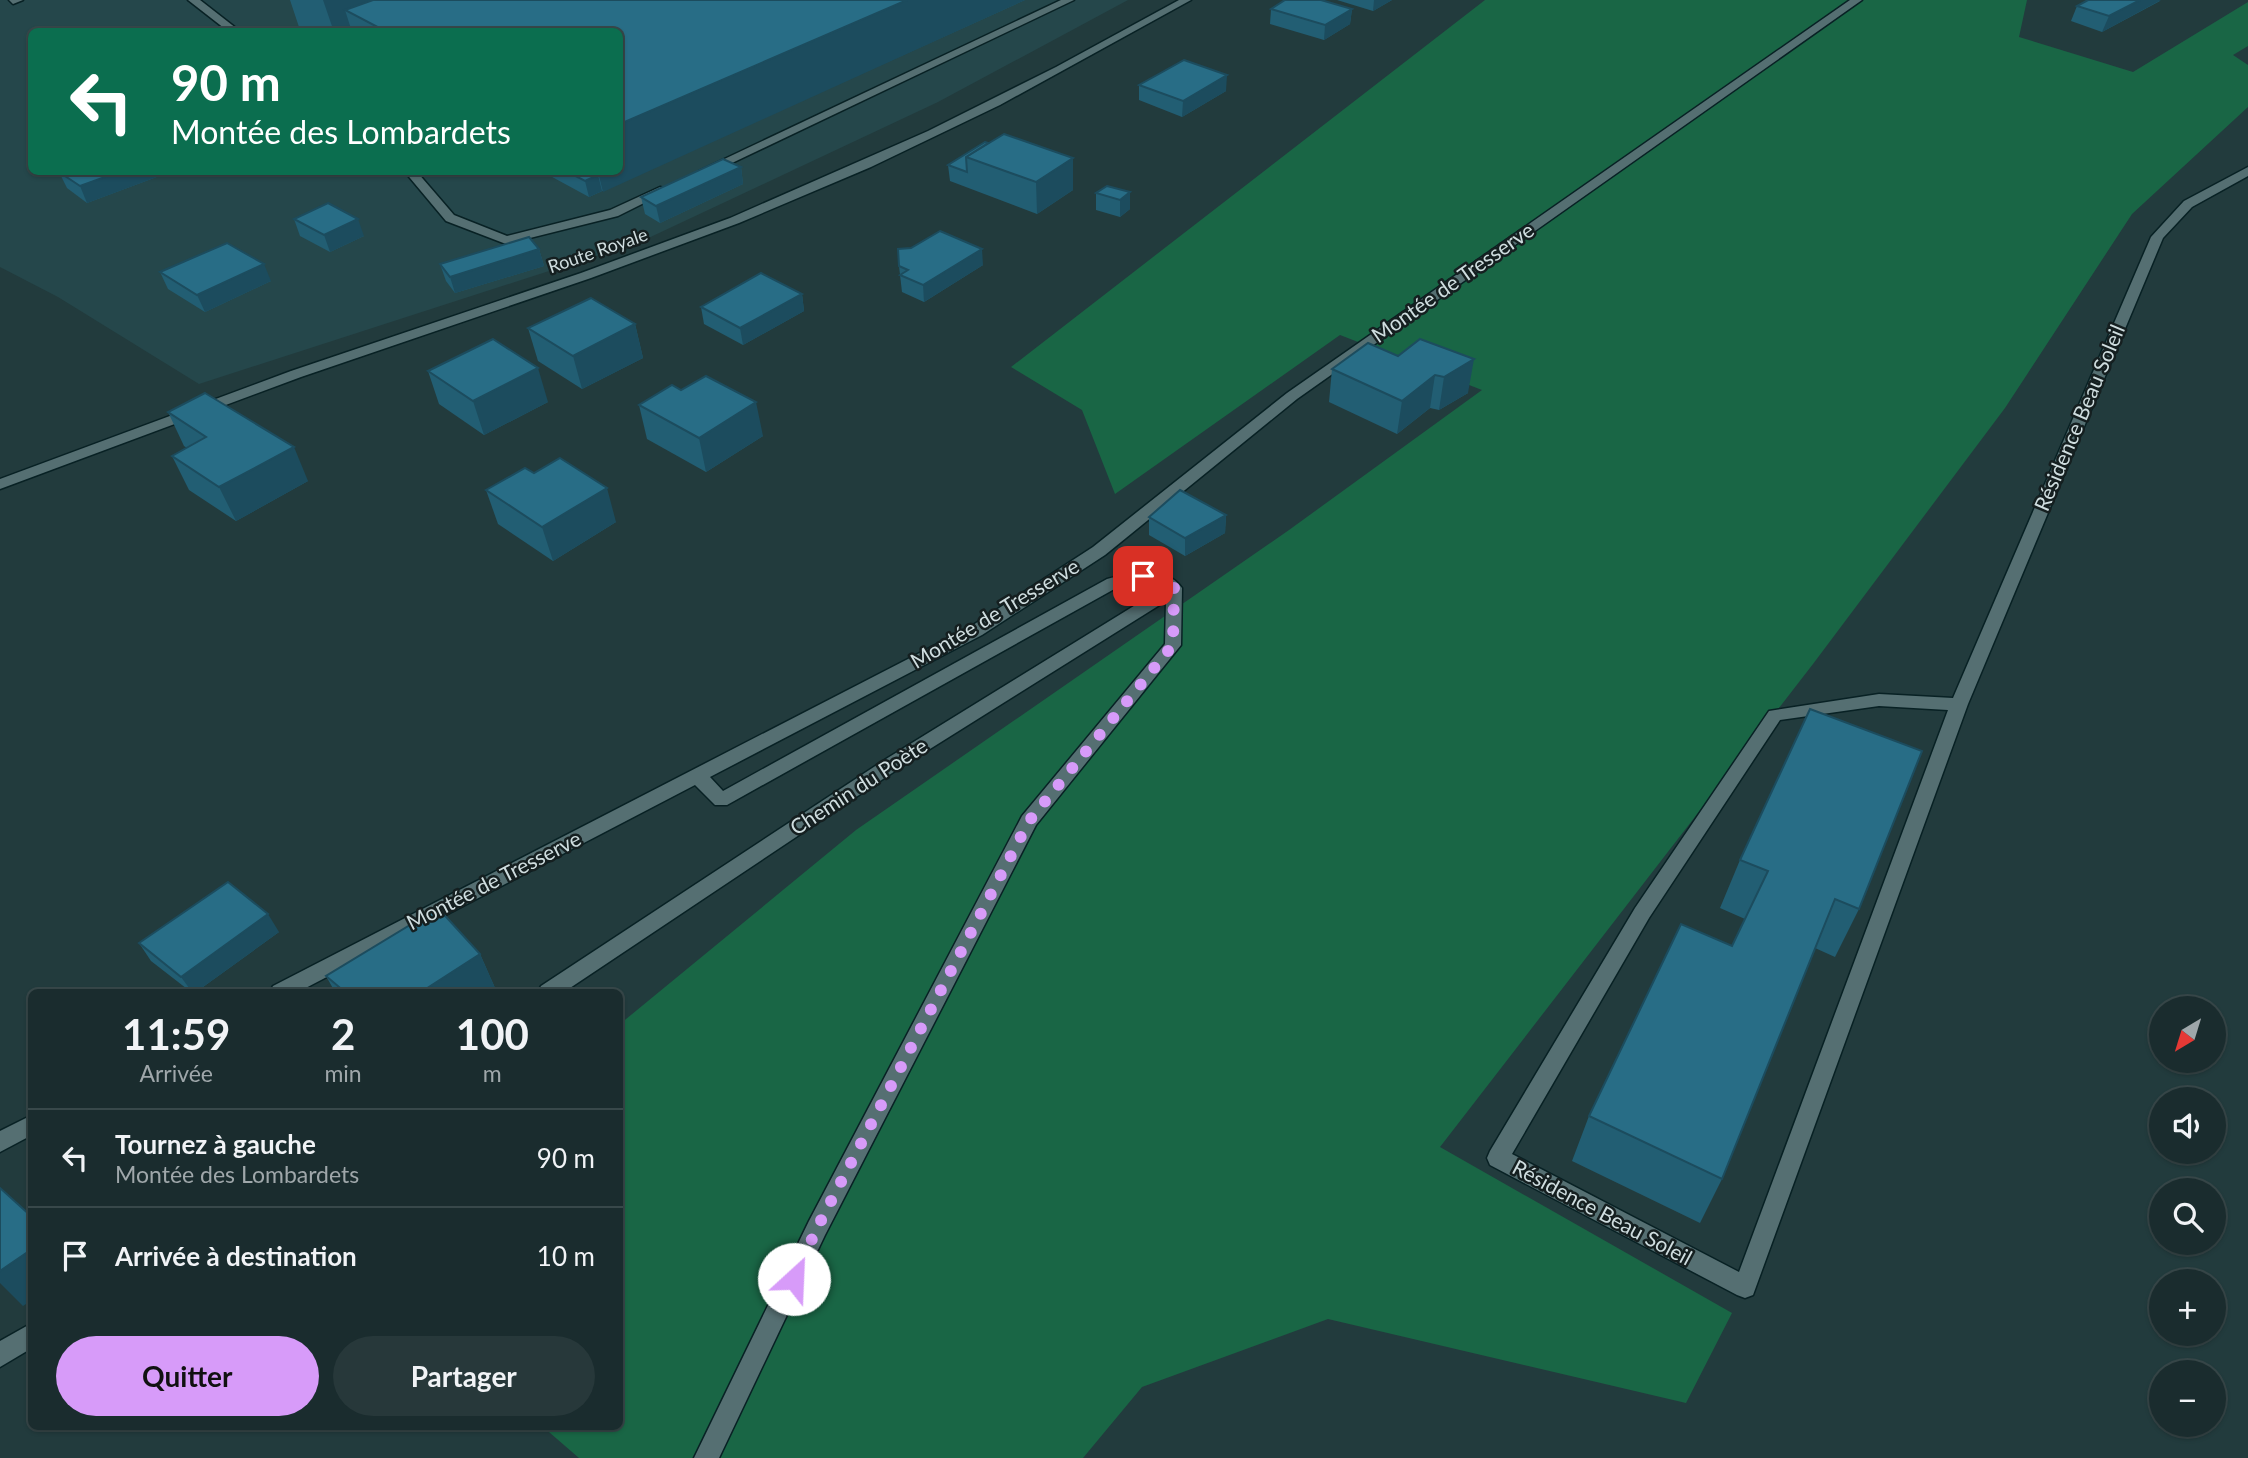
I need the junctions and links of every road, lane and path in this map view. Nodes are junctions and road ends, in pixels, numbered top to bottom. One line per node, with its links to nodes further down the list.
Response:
1 (193, 0): 5 (street)
2 (1069, 0): 8 (street)
3 (1186, 0): 10 (street, Route Royale)
4 (1857, 0): 13 (street, Montée de Tresserve)
5 (231, 28)
6 (2248, 170): 12 (street, Résidence Beau Soleil)
7 (414, 175): 9 (street)
8 (690, 178)
9 (677, 184)
10 (0, 484)
11 (1174, 588): 13 (street); 15 (street, Chemin du Poète); 20 (street)
12 (1959, 704): 12 (street, Résidence Beau Soleil)
13 (698, 776): 14 (street, Montée de Tresserve)
14 (286, 989)
15 (553, 989)
16 (28, 1126): 17 (street)
17 (0, 1142)
18 (28, 1338): 19 (street)
19 (0, 1355)
20 (706, 1458)

